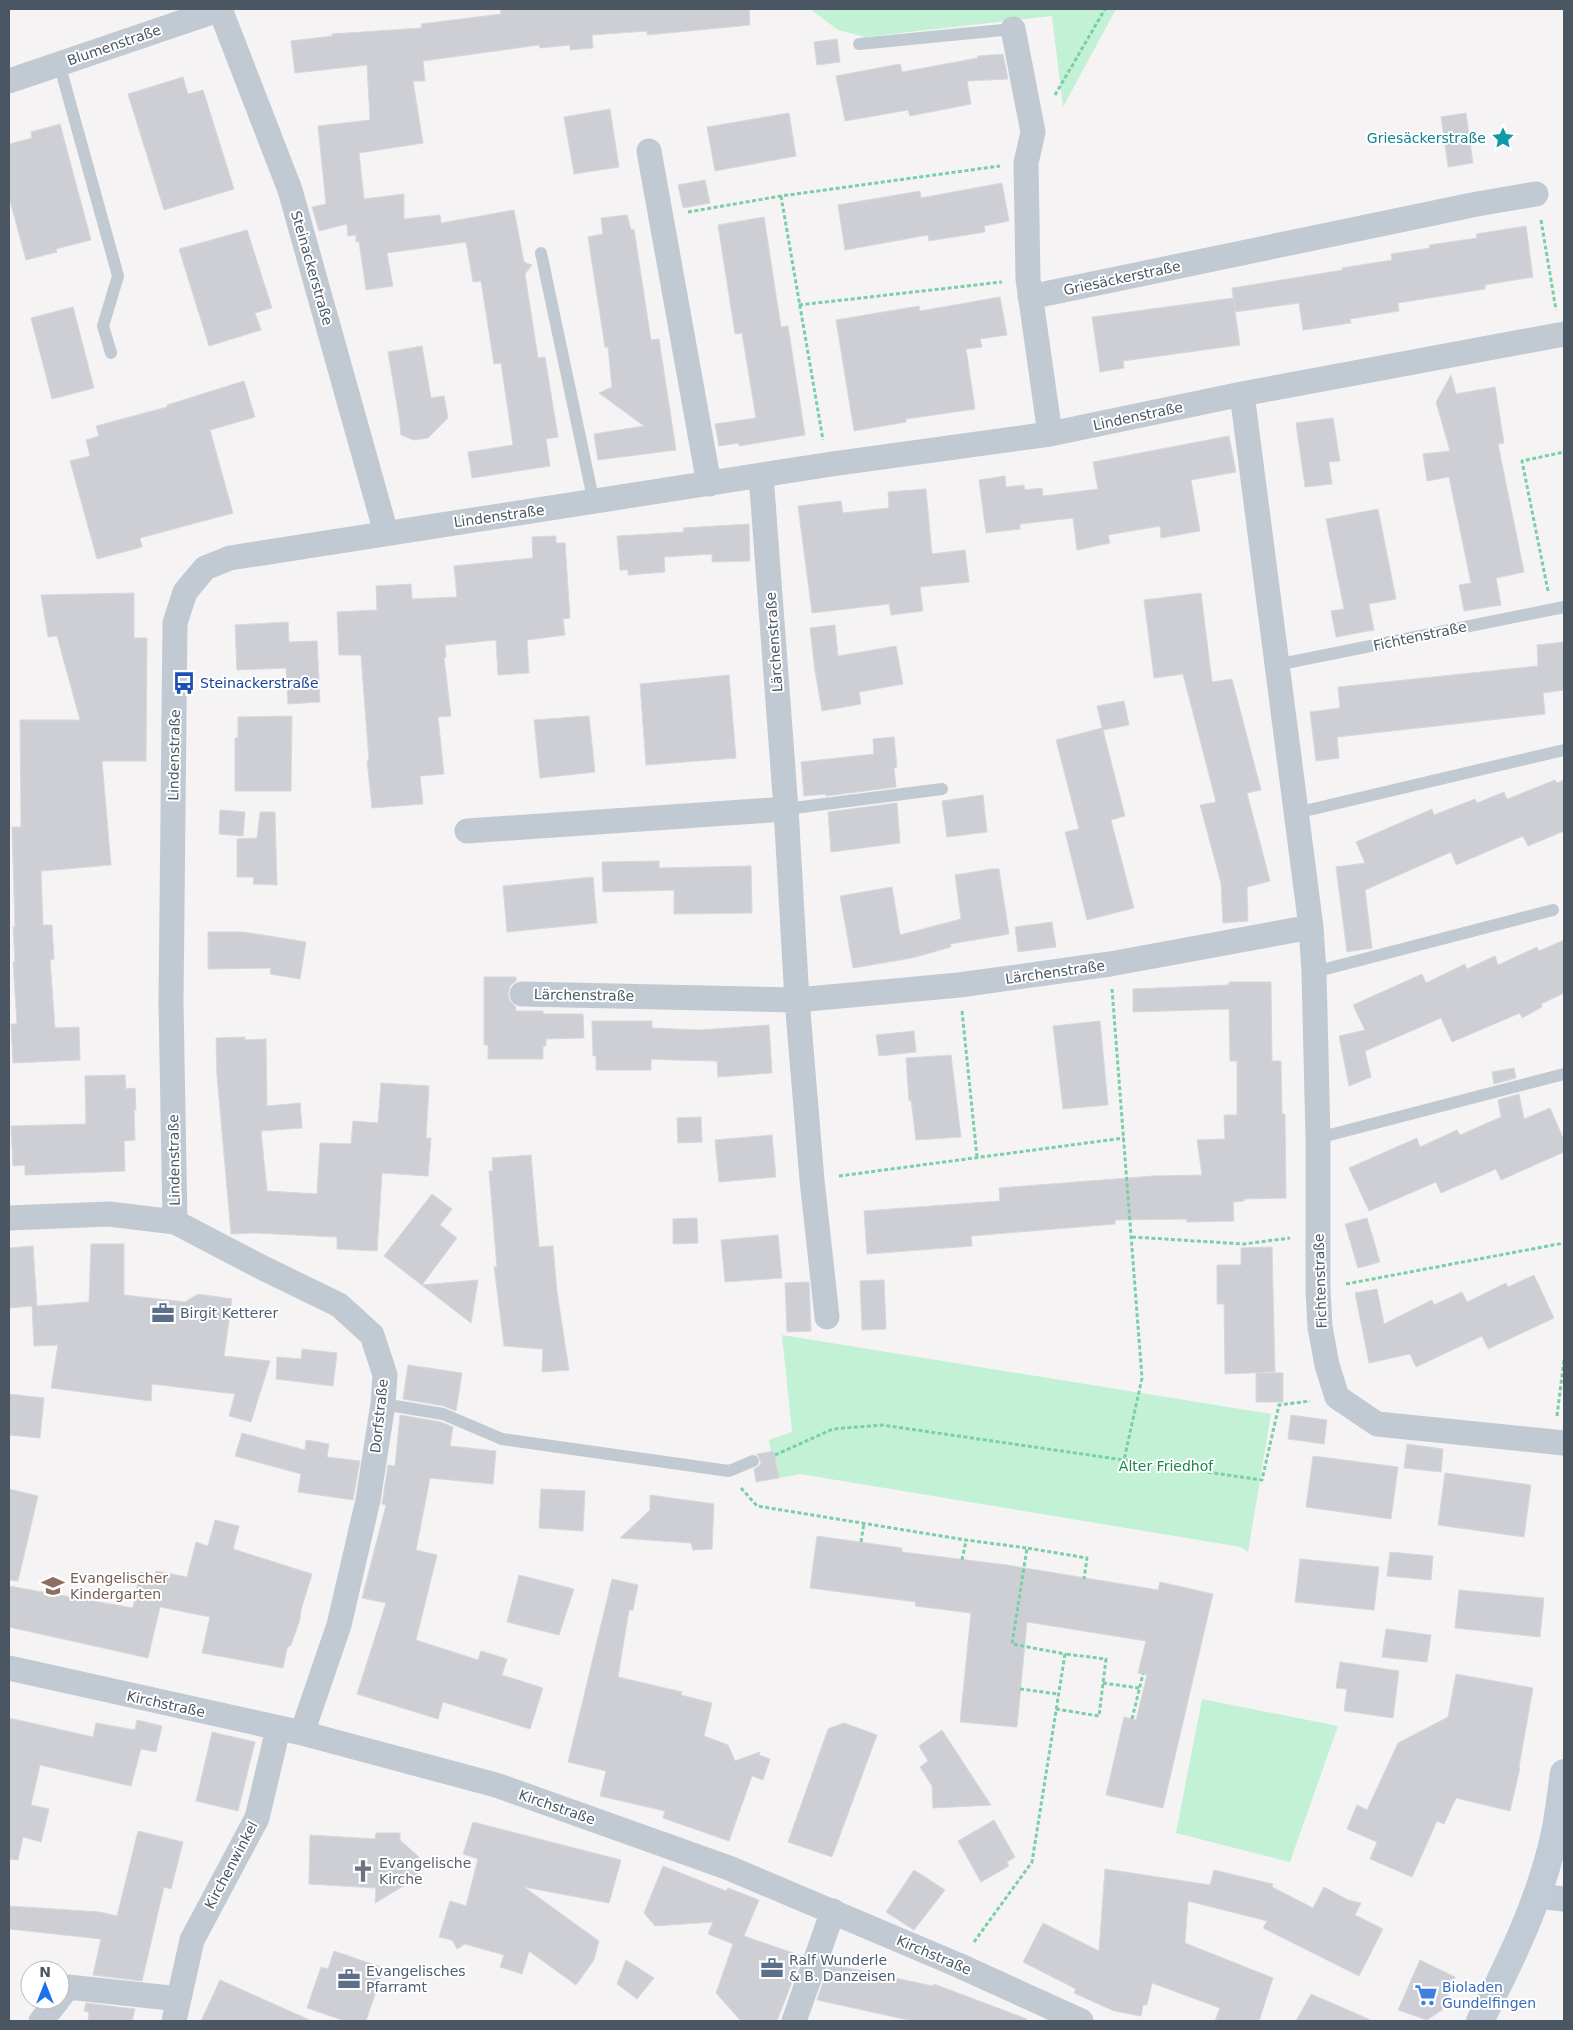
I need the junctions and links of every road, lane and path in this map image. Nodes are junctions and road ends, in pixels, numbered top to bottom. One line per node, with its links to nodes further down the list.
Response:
1 (220, 9): 5 (street, Blumenstraße); 25 (street, Steinackerstraße)
2 (1105, 9): 7 (path)
3 (1013, 29): 4 (lane); 7 (street)
4 (859, 44)
5 (59, 63): 6 (street, Blumenstraße); 17 (lane)
6 (9, 81)
7 (1033, 132): 9 (street)
8 (649, 151): 12 (street)
9 (1026, 163): 11 (path); 14 (street)
10 (1536, 194): 14 (street, Griesäckerstraße); 16 (path)
11 (781, 196): 12 (path); 15 (path)
12 (660, 217): 23 (street)
13 (541, 253): 24 (lane)
14 (1029, 288): 15 (path); 19 (street)
15 (799, 305): 21 (path)
16 (1562, 334): 18 (street, Lindenstraße)
17 (111, 353)
18 (1242, 394): 19 (street, Lindenstraße); 27 (street, Fichtenstraße)
19 (1050, 434): 21 (street, Lindenstraße)
20 (1564, 452): 26 (path)
21 (832, 464): 22 (street, Lindenstraße)
22 (761, 475): 23 (street, Lindenstraße); 30 (street, Lärchenstraße)
23 (709, 484): 24 (street, Lindenstraße)
24 (594, 503): 25 (street, Lindenstraße)
25 (386, 532): 46 (street, Lindenstraße)
26 (1558, 608): 27 (lane, Fichtenstraße)
27 (1276, 665): 31 (street, Fichtenstraße)
28 (1564, 750): 31 (lane)
29 (942, 789): 30 (lane)
30 (786, 809): 32 (street); 39 (street, Lärchenstraße)
31 (1296, 813): 34 (street, Fichtenstraße)
32 (467, 831)
33 (1554, 910): 36 (lane)
34 (1311, 927): 35 (street, Lärchenstraße); 36 (street, Fichtenstraße)
35 (1110, 964): 37 (street, Lärchenstraße); 41 (path)
36 (1314, 972): 42 (street, Fichtenstraße)
37 (959, 985): 39 (street, Lärchenstraße); 43 (path)
38 (522, 994): 39 (street, Lärchenstraße)
39 (796, 1000): 44 (street, Lärchenstraße)
40 (1564, 1074): 42 (lane)
41 (1124, 1138): 43 (path); 48 (path)
42 (1318, 1138): 47 (street, Fichtenstraße)
43 (977, 1157): 44 (path)
44 (812, 1180): 51 (street, Lärchenstraße)
45 (9, 1218): 46 (street, Dorfstraße)
46 (175, 1222): 54 (street, Dorfstraße)
47 (1318, 1235): 48 (path); 50 (street, Fichtenstraße)
48 (1132, 1237): 57 (path)
49 (1564, 1244): 50 (path)
50 (1318, 1290): 53 (street, Fichtenstraße)
51 (828, 1318)
52 (1564, 1360): 55 (path)
53 (1337, 1397): 55 (street); 57 (path)
54 (383, 1404): 59 (lane); 75 (street, Dorfstraße)
55 (1559, 1442)
56 (775, 1455): 57 (path)
57 (1124, 1460)
58 (753, 1461): 59 (lane)
59 (729, 1471): 60 (path)
60 (864, 1522): 61 (path); 62 (path)
61 (966, 1540): 63 (path); 64 (path)
62 (861, 1542)
63 (1026, 1548): 65 (path); 66 (path)
64 (962, 1560)
65 (1084, 1579)
66 (1066, 1654): 69 (path); 72 (path)
67 (9, 1668): 75 (street, Kirchstraße)
68 (1143, 1674): 70 (path)
69 (1103, 1683): 70 (path); 73 (path)
70 (1139, 1688): 74 (path)
71 (1020, 1689): 72 (path)
72 (1058, 1694): 73 (path)
73 (1056, 1709): 80 (path)
74 (1132, 1718)
75 (290, 1731): 79 (street, Kirchstraße); 83 (street, Kirchenwinkel)
76 (1564, 1773): 77 (street)
77 (1537, 1896): 78 (street); 87 (street)
78 (1564, 1899)
79 (833, 1911): 80 (street, Kirchstraße); 85 (street)
80 (958, 1965): 86 (street, Kirchstraße)
81 (70, 1987): 83 (street, Kirchenwinkel)
82 (50, 2010): 84 (street, Kirchenwinkel)
83 (176, 2010)
84 (41, 2021)
85 (794, 2021)
86 (1081, 2021)
87 (1480, 2021)

